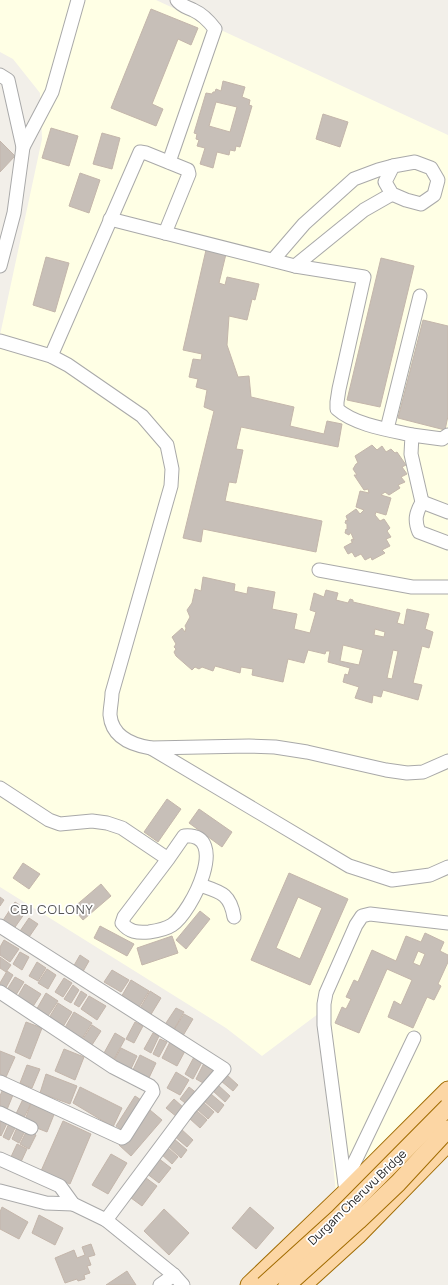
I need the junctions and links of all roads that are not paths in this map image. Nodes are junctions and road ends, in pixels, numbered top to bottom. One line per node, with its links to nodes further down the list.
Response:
1 (78, 0): 4 (street)
2 (177, 0): 5 (street)
3 (0, 75): 4 (street)
4 (23, 147): 11 (street)
5 (169, 162): 8 (street); 9 (street)
6 (393, 166): 7 (street); 7 (street); 10 (street)
7 (392, 194): 12 (street)
8 (110, 219): 9 (street); 15 (street)
9 (165, 233): 10 (street)
10 (273, 260): 12 (street)
11 (0, 266)
12 (295, 266): 16 (street)
13 (420, 296): 16 (street)
14 (0, 342): 15 (street)
15 (51, 356): 24 (street)
16 (387, 429): 18 (street)
17 (448, 434): 18 (street)
18 (412, 435): 19 (street)
19 (422, 502): 20 (street); 21 (street)
20 (448, 512)
21 (448, 544)
22 (319, 570): 23 (street)
23 (448, 587)
24 (151, 748): 25 (street); 28 (street)
25 (448, 761)
26 (0, 788): 27 (street)
27 (168, 859): 29 (street); 29 (street)
28 (448, 867)
29 (200, 885): 30 (street)
30 (234, 917)
31 (448, 923): 43 (street)
32 (0, 926): 46 (street)
33 (0, 992): 35 (street)
34 (414, 1038): 43 (street)
35 (0, 1082)
36 (448, 1090): 43 (main road)
37 (448, 1107): 52 (main road, Durgam Cheruvu Bridge, bridge)
38 (0, 1113): 39 (street)
39 (31, 1128)
40 (448, 1128): 53 (main road, Durgam Cheruvu Bridge, bridge)
41 (448, 1143): 47 (main road)
42 (0, 1159): 45 (street)
43 (346, 1187): 47 (main road); 51 (main road)
44 (0, 1191): 45 (street)
45 (72, 1204): 46 (street)
46 (106, 1220): 48 (street)
47 (357, 1236): 54 (main road)
48 (174, 1275): 49 (street); 50 (street)
49 (160, 1285)
50 (183, 1285)
51 (249, 1285)
52 (264, 1285)
53 (287, 1285)
54 (303, 1285)

